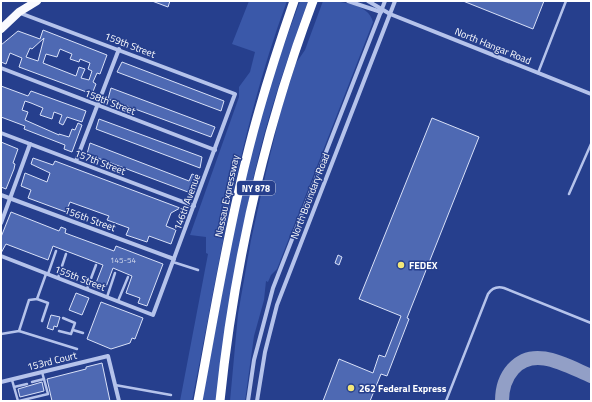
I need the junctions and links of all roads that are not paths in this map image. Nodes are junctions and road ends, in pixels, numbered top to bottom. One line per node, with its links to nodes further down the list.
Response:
1 (25, 1): 11 (main road)
2 (36, 1): 11 (main road)
3 (294, 1): 66 (highway, Nassau Expressway / NY 878)
4 (313, 1): 54 (highway, NY 878)
5 (348, 1): 10 (street, North Hangar Road)
6 (368, 1): 10 (street, North Hangar Road)
7 (385, 1): 10 (street, North Boundary Road)
8 (395, 1): 12 (street, North Boundary Road)
9 (566, 1): 16 (lane)
10 (381, 10): 12 (street, North Hangar Road); 69 (street, North Boundary Road)
11 (19, 12): 13 (main road); 14 (street, 159th Street)
12 (390, 14): 16 (street, North Hangar Road); 70 (street, North Boundary Road)
13 (1, 29)
14 (119, 49): 17 (street, 159th Street); 19 (street)
15 (1, 68): 19 (street, 158th Street)
16 (538, 73): 18 (street, North Hangar Road)
17 (235, 94): 23 (street, 146th Avenue)
18 (591, 94)
19 (97, 106): 23 (street, 158th Street); 24 (street)
20 (1, 133): 21 (street, 157th Street)
21 (30, 144): 24 (street, 157th Street); 27 (street)
22 (591, 144): 25 (lane)
23 (215, 150): 28 (street, 146th Avenue)
24 (76, 161): 28 (street, 157th Street)
25 (568, 194)
26 (1, 195): 27 (street, 156th Street)
27 (10, 198): 29 (street); 33 (street, 156th Street)
28 (194, 206): 33 (street, 146th Avenue)
29 (1, 223)
30 (56, 251): 37 (lane)
31 (66, 254): 39 (lane)
32 (1, 256): 37 (street, 155th Street)
33 (173, 260): 35 (lane); 44 (street, 146th Avenue)
34 (96, 266): 40 (lane)
35 (198, 270)
36 (116, 273): 41 (lane)
37 (47, 274): 39 (street, 155th Street); 42 (lane)
38 (128, 276): 43 (lane)
39 (58, 278): 40 (street, 155th Street)
40 (87, 290): 41 (street, 155th Street)
41 (107, 297): 43 (street, 155th Street)
42 (37, 299): 46 (lane); 49 (lane)
43 (118, 302): 44 (street, 155th Street)
44 (153, 315)
45 (63, 318): 48 (lane)
46 (42, 321)
47 (591, 323): 71 (lane)
48 (73, 330): 50 (lane); 51 (lane)
49 (20, 331): 52 (lane); 53 (lane)
50 (59, 331)
51 (83, 333)
52 (1, 334)
53 (77, 348)
54 (227, 353): 67 (highway, NY 878); 68 (highway)
55 (42, 372): 56 (lane); 57 (street, 153rd Court); 61 (street, 153rd Court)
56 (44, 379): 59 (lane); 64 (lane)
57 (12, 380): 58 (street, 153rd Court); 62 (lane)
58 (1, 382)
59 (32, 382)
60 (27, 384): 62 (lane)
61 (115, 385): 63 (lane); 65 (street)
62 (14, 387): 64 (lane)
63 (171, 395)
64 (18, 401)
65 (119, 401)
66 (198, 401)
67 (220, 401)
68 (224, 401)
69 (248, 401)
70 (257, 401)
71 (446, 401)

